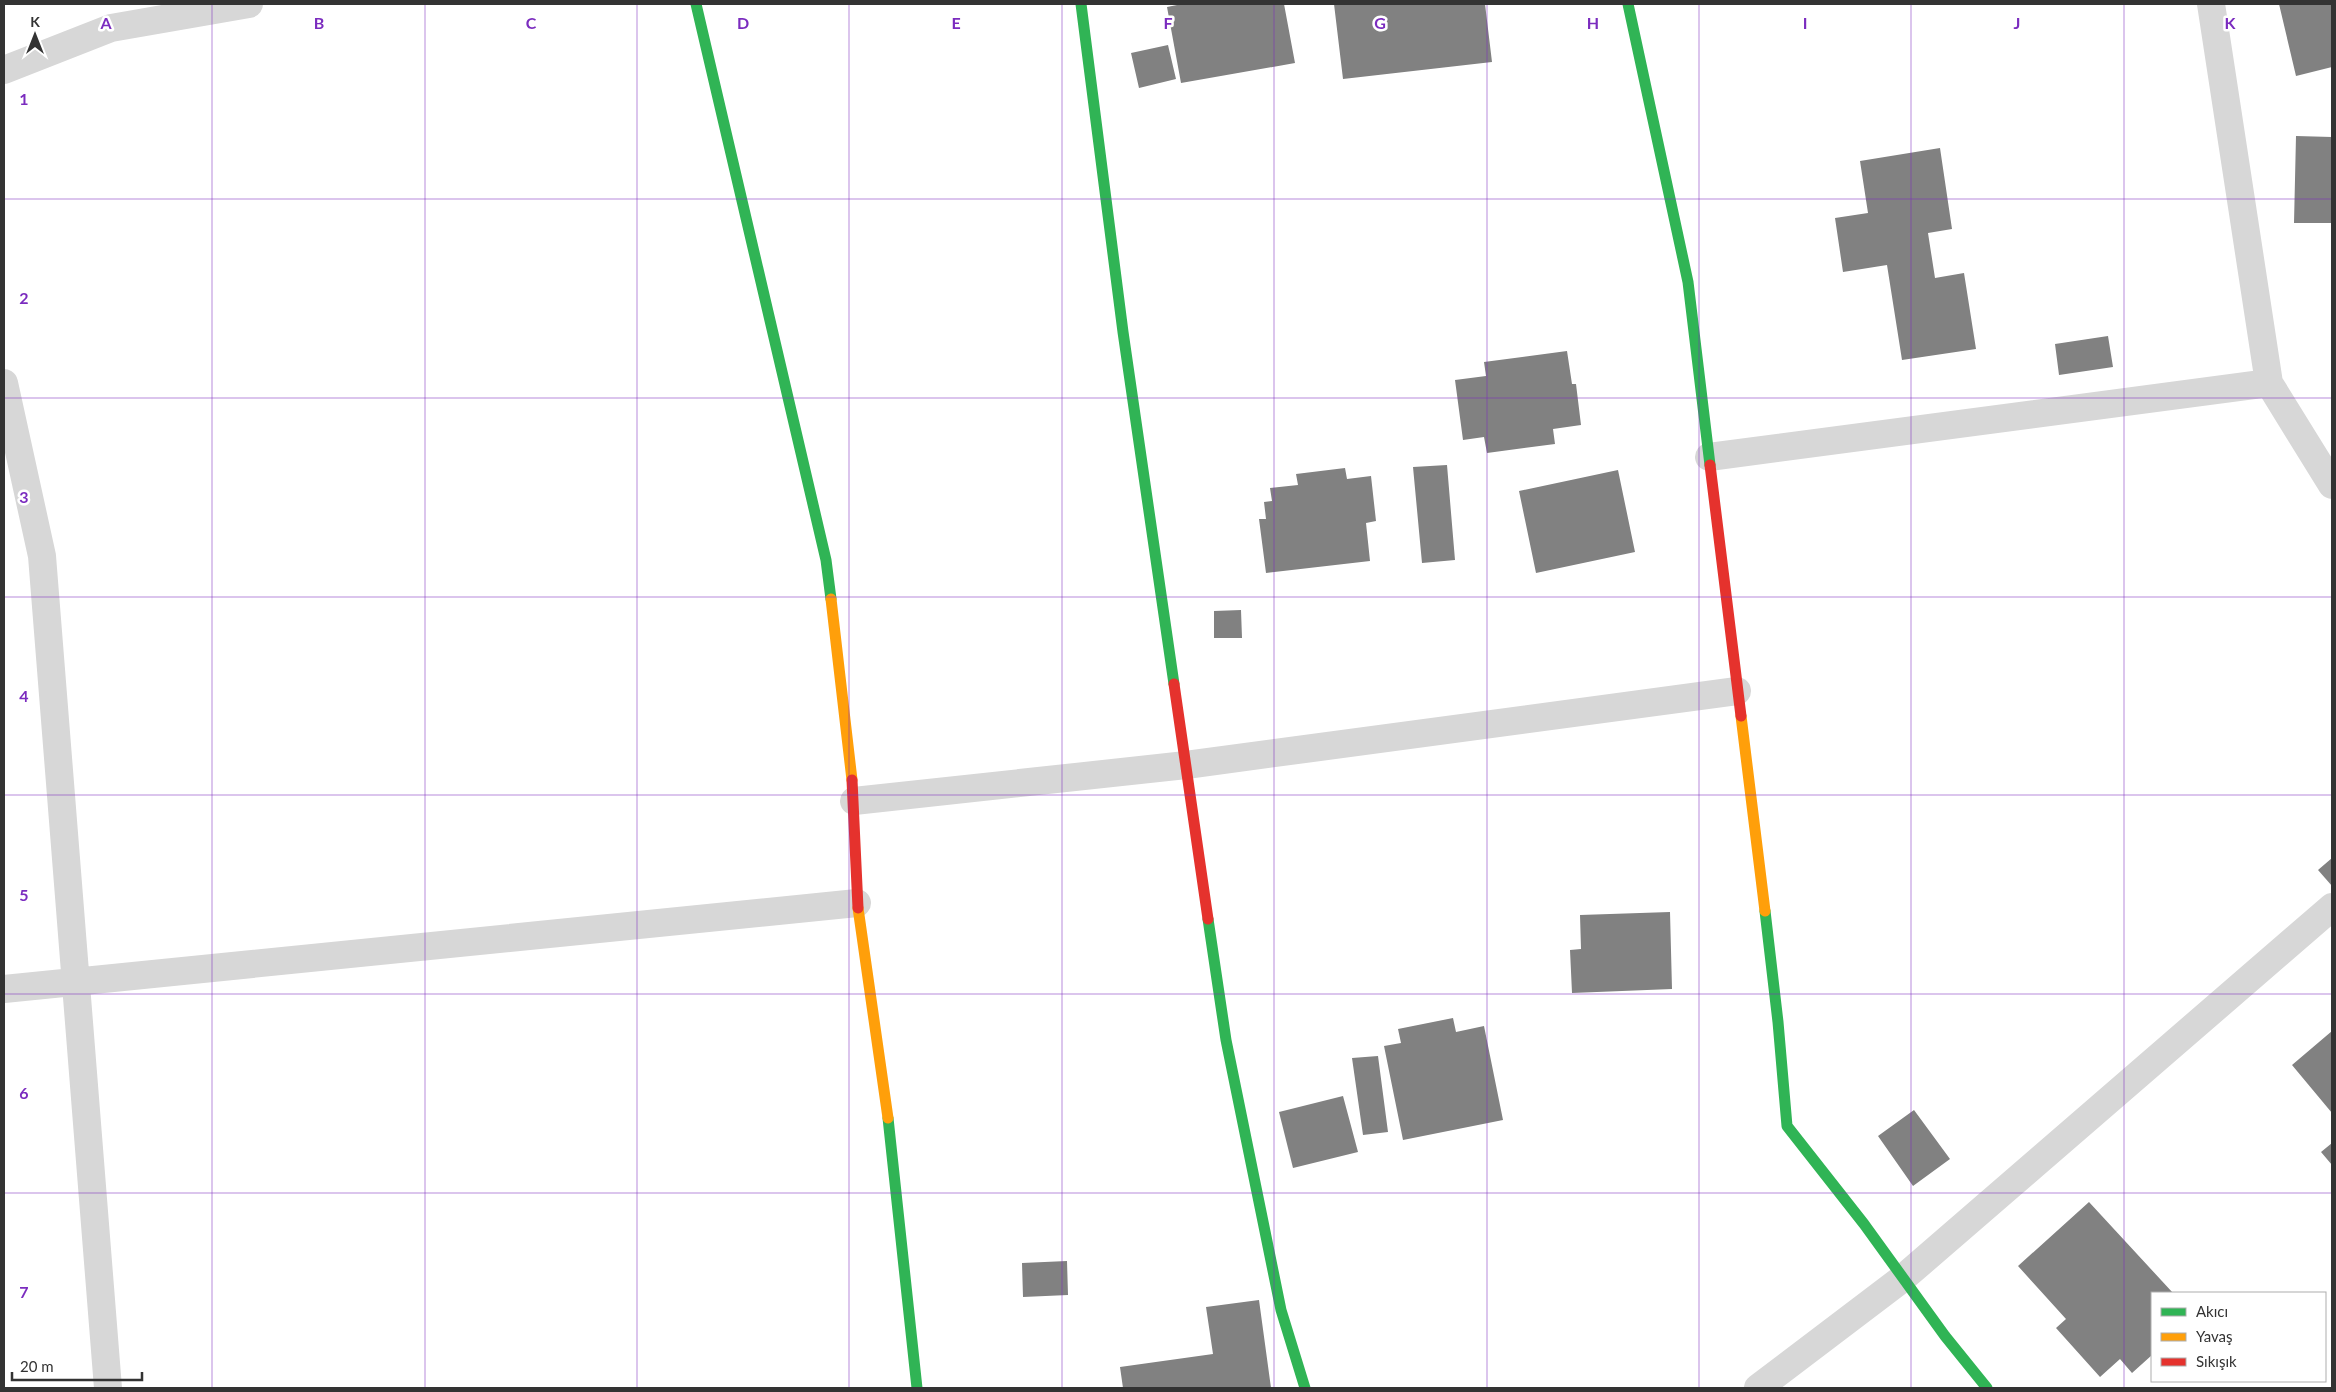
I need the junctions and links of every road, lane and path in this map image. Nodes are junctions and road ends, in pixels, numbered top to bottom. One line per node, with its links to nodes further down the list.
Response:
1 (249, 4): 6 (street)
2 (696, 4): 13 (street)
3 (1081, 4): 12 (street)
4 (1628, 4): 9 (street)
5 (2211, 4): 8 (street)
6 (4, 70)
7 (4, 383): 16 (street)
8 (2269, 383): 9 (street); 10 (street)
9 (1709, 457): 11 (street)
10 (2332, 485)
11 (1737, 690): 12 (street); 18 (street)
12 (1186, 765): 13 (street); 21 (street)
13 (854, 801): 14 (street)
14 (857, 903): 16 (street); 20 (street)
15 (2332, 907): 18 (street)
16 (76, 982): 17 (street); 19 (street)
17 (4, 989)
18 (1903, 1278): 22 (street); 23 (street)
19 (108, 1388)
20 (917, 1388)
21 (1305, 1388)
22 (1758, 1388)
23 (1987, 1388)

